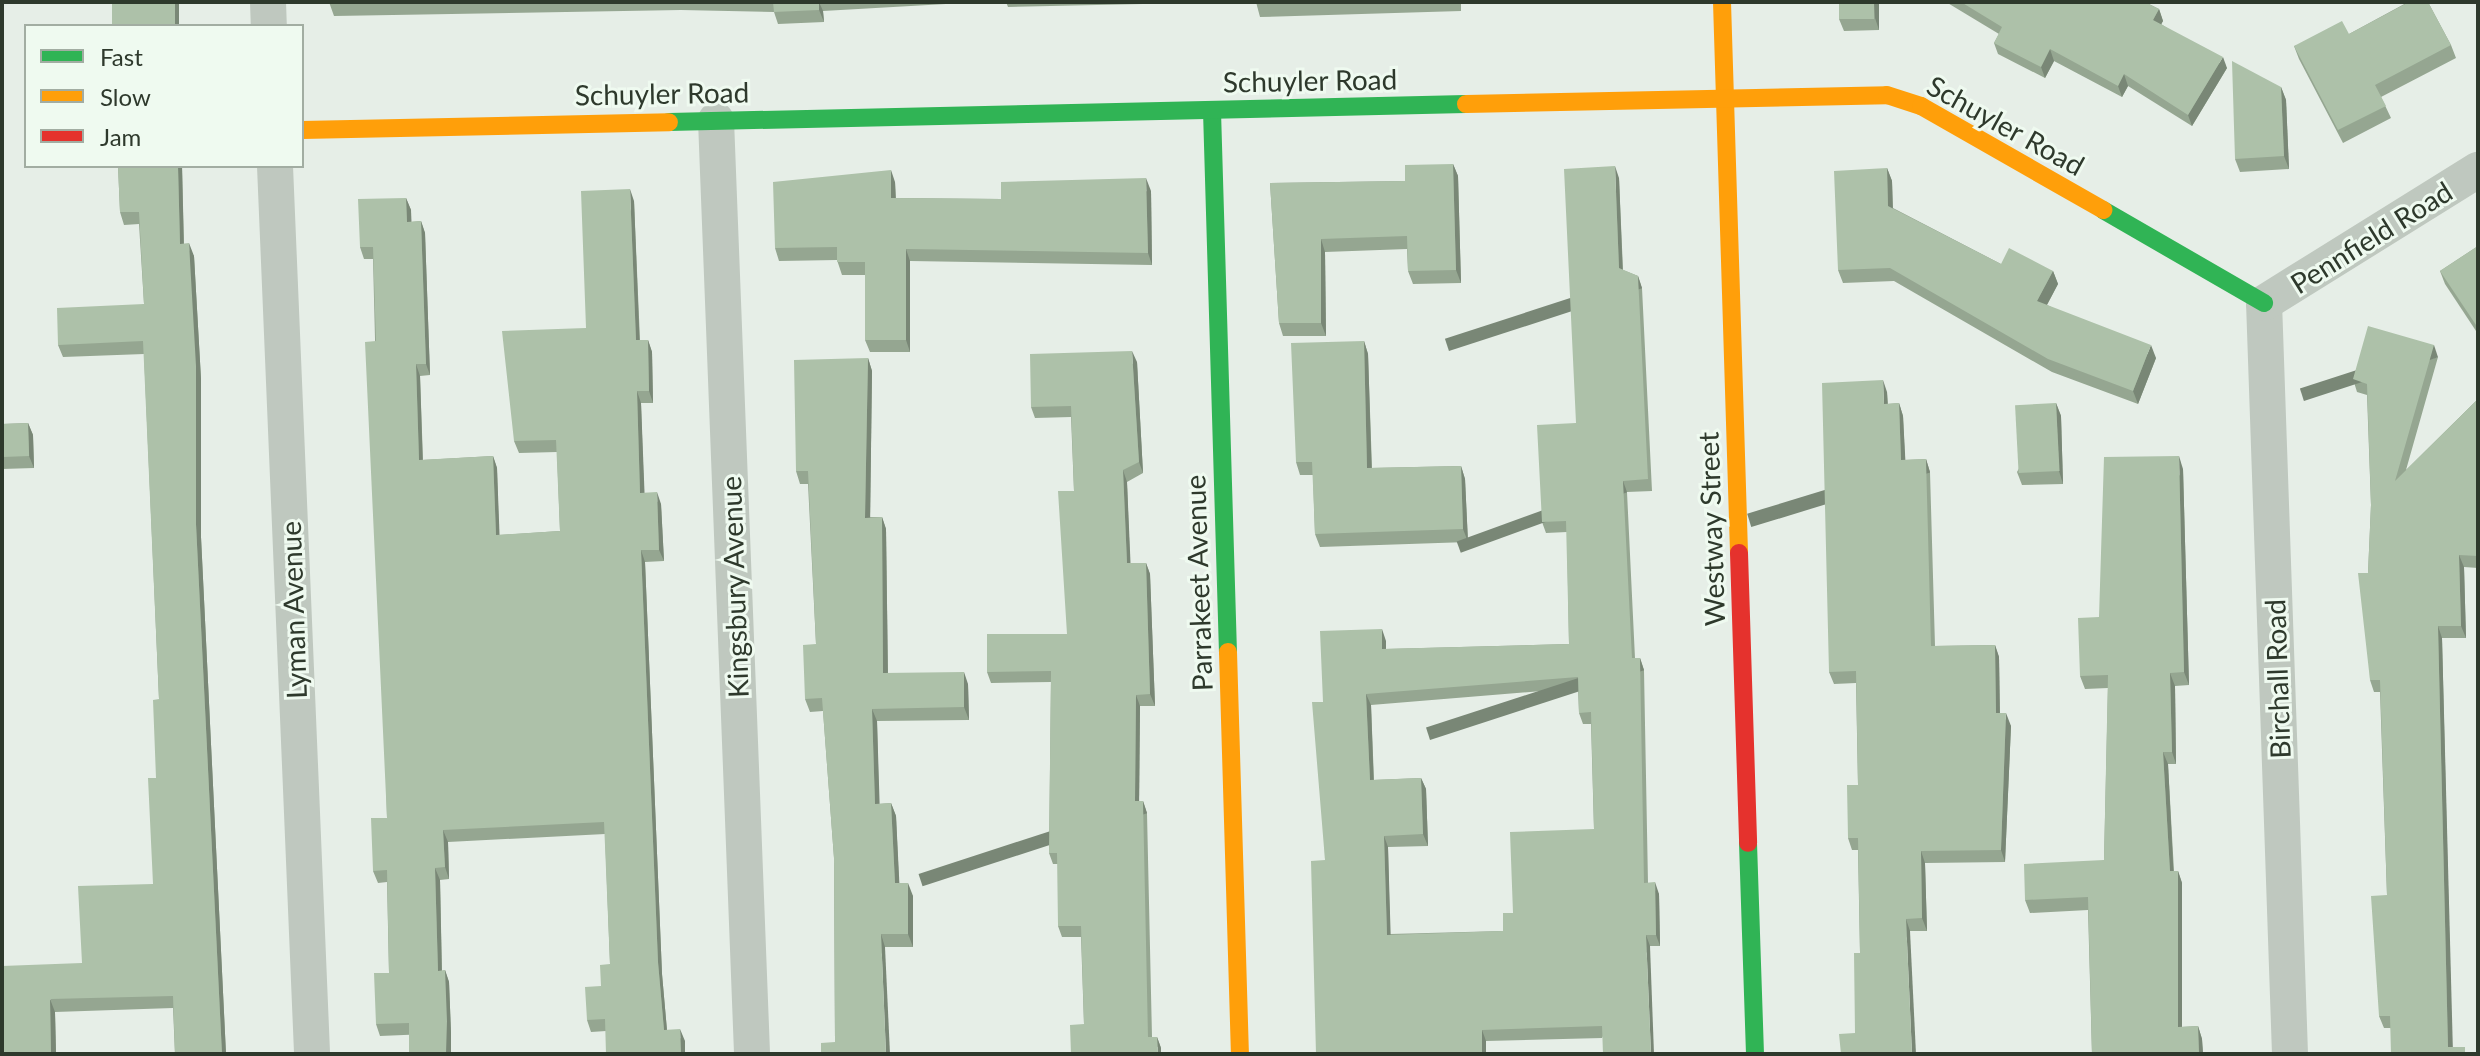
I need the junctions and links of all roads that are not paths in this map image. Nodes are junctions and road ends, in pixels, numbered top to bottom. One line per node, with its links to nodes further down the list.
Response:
1 (268, 2): 3 (street)
2 (1722, 2): 4 (street, Westway Street)
3 (269, 24)
4 (1726, 99): 5 (street, Schuyler Road); 10 (street, Schuyler Road); 14 (street, Westway Street)
5 (1212, 111): 6 (street, Schuyler Road); 13 (street, Parrakeet Avenue)
6 (716, 120): 7 (street, Schuyler Road); 12 (street, Kingsbury Avenue)
7 (304, 130)
8 (275, 168): 11 (street, Lyman Avenue)
9 (2478, 170): 10 (street, Pennfield Road)
10 (2264, 303): 15 (street, Birchall Road)
11 (312, 1054)
12 (752, 1054)
13 (1240, 1054)
14 (1755, 1054)
15 (2290, 1054)

